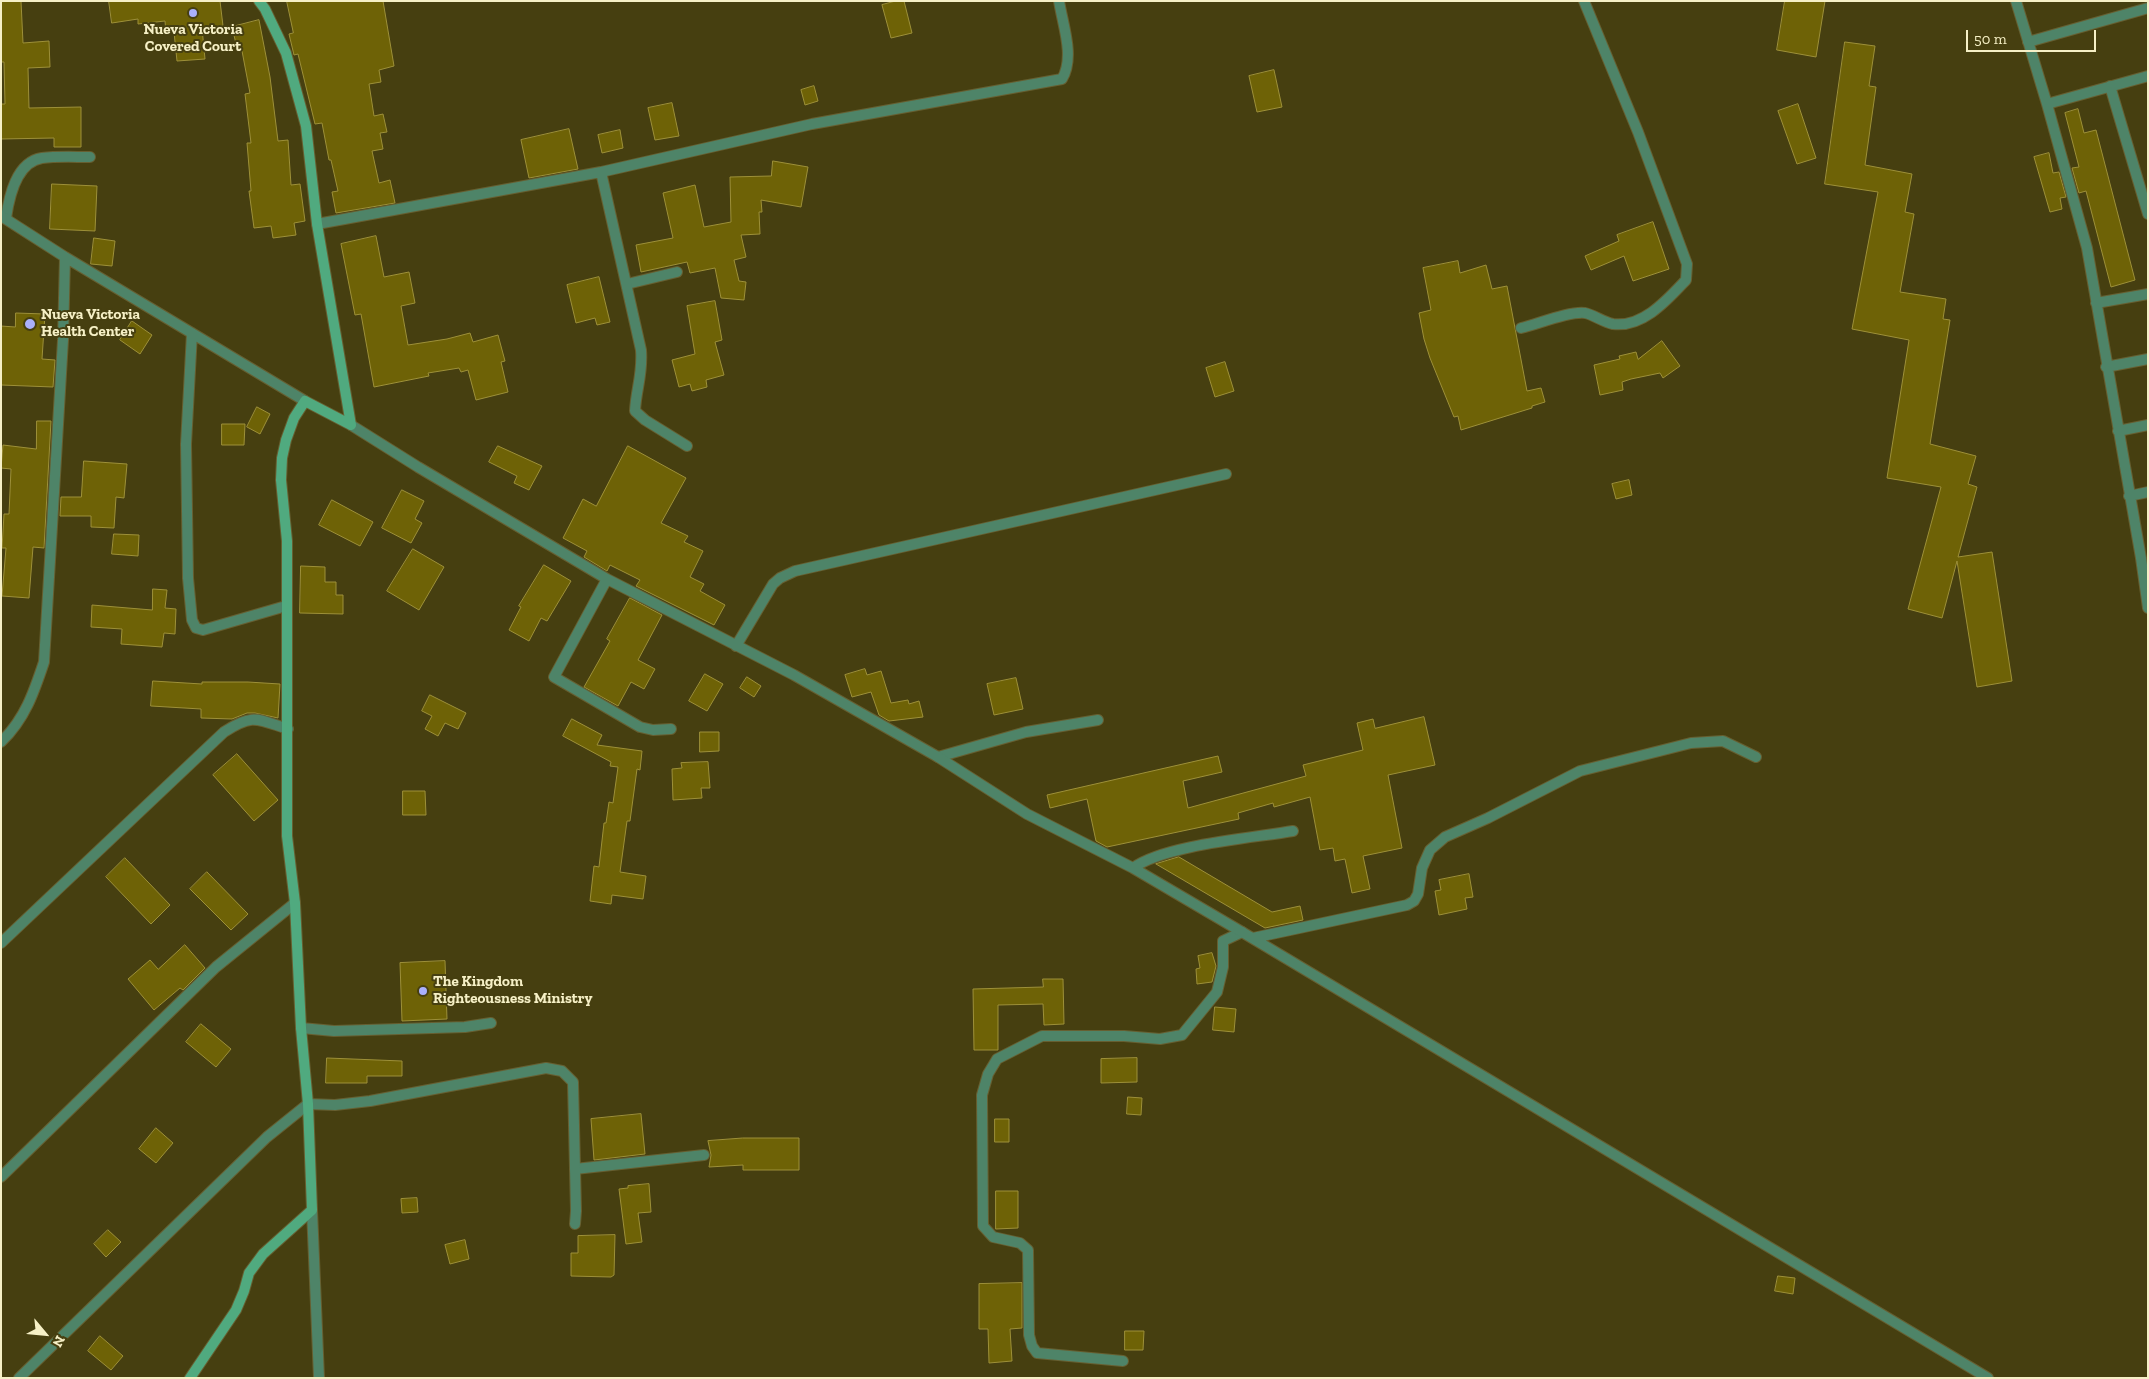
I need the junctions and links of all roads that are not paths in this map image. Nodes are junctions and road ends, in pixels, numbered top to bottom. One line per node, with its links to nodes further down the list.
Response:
1 (259, 1): 14 (street)
2 (1059, 1): 11 (street)
3 (1584, 1): 20 (street)
4 (2016, 1): 6 (street)
5 (2148, 8): 6 (street)
6 (2028, 42): 9 (street)
7 (2148, 76): 8 (street)
8 (2110, 86): 9 (street); 12 (street)
9 (2047, 104): 19 (street)
10 (90, 157): 13 (street)
11 (601, 172): 14 (street); 17 (street)
12 (2148, 214)
13 (4, 217): 15 (street)
14 (317, 224): 25 (street)
15 (65, 257): 21 (street); 40 (street)
16 (677, 272): 17 (street)
17 (627, 284): 28 (street)
18 (2148, 294): 19 (street)
19 (2096, 303): 23 (street)
20 (1521, 328)
21 (192, 333): 24 (street); 34 (street)
22 (2148, 359): 23 (street)
23 (2106, 367): 27 (street)
24 (305, 401): 25 (street); 34 (street)
25 (351, 425): 33 (street)
26 (2148, 425): 27 (street)
27 (2118, 431): 31 (street)
28 (687, 446)
29 (1226, 474): 36 (street)
30 (2148, 492): 31 (street)
31 (2129, 496): 32 (street)
32 (2144, 558): 35 (street)
33 (607, 580): 36 (street); 39 (street)
34 (286, 606): 38 (street)
35 (2148, 608)
36 (736, 646): 41 (street)
37 (1098, 720): 41 (street)
38 (288, 728): 45 (street); 48 (street)
39 (671, 729)
40 (1, 742)
41 (938, 757): 44 (street)
42 (1756, 757): 47 (street)
43 (1294, 831): 44 (street)
44 (1132, 868): 46 (street)
45 (295, 903): 50 (street); 54 (street)
46 (1242, 932): 47 (street); 57 (street)
47 (1253, 938): 61 (street)
48 (1, 943)
49 (491, 1023): 50 (street)
50 (301, 1028): 51 (street)
51 (308, 1104): 53 (street); 55 (street); 58 (street)
52 (704, 1155): 53 (street)
53 (575, 1169): 56 (street)
54 (1, 1177)
55 (312, 1210): 59 (street); 60 (street)
56 (575, 1224)
57 (1123, 1361)
58 (19, 1378)
59 (190, 1378)
60 (319, 1378)
61 (1988, 1378)

